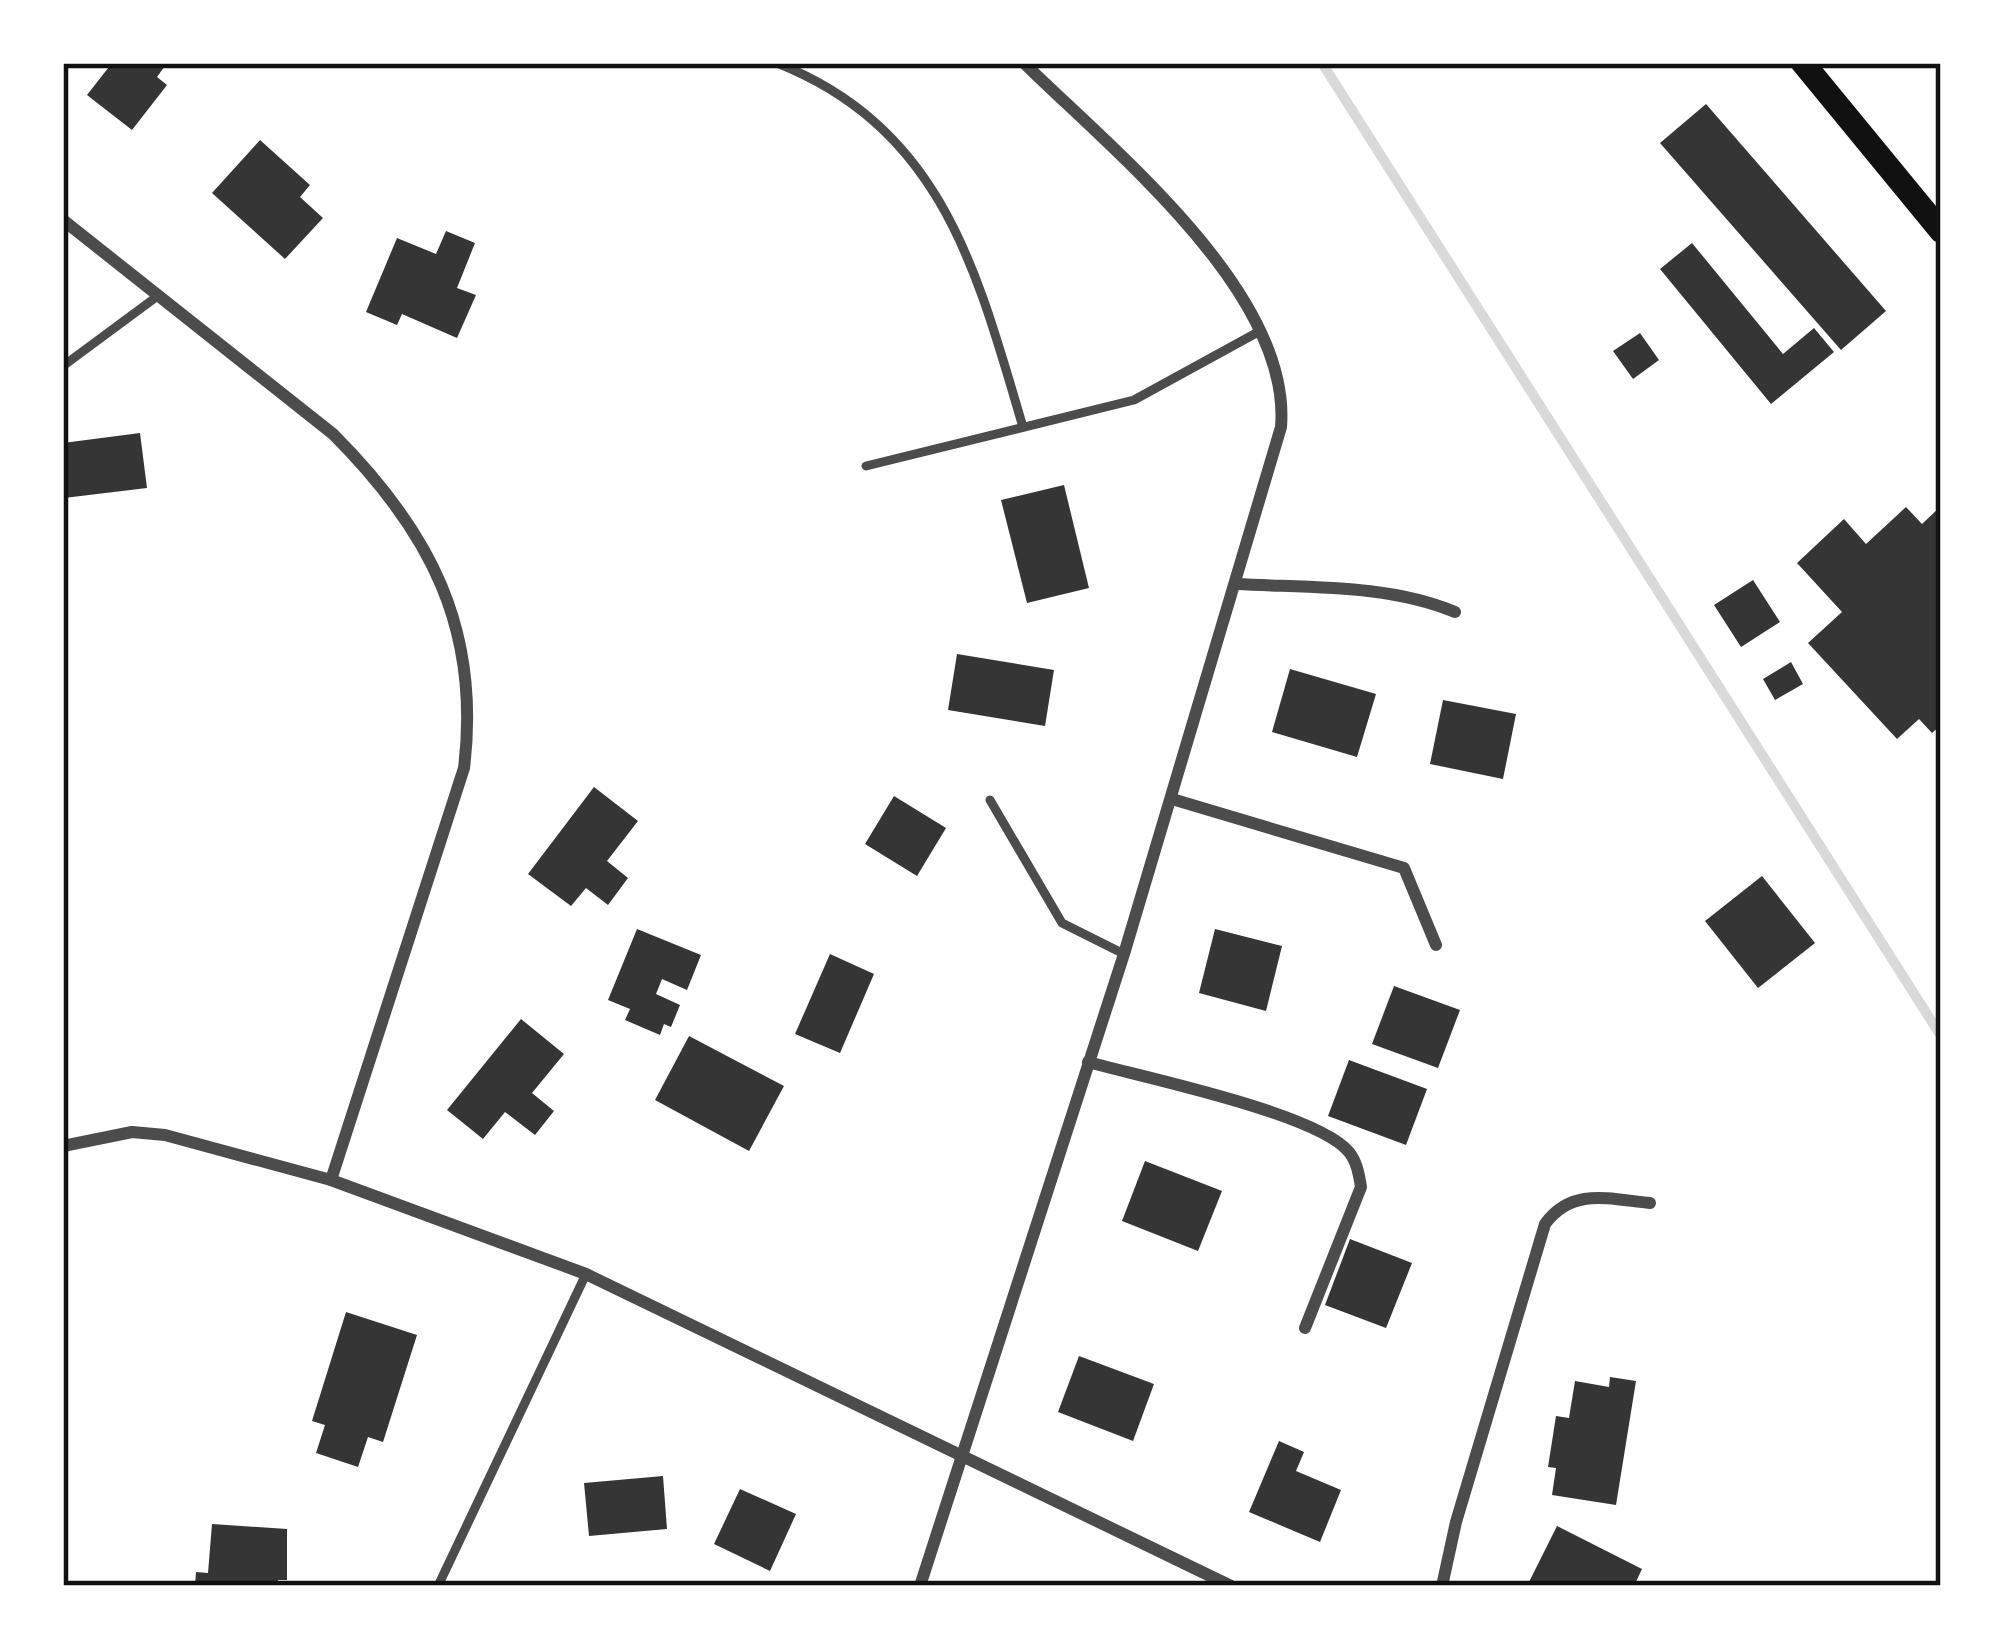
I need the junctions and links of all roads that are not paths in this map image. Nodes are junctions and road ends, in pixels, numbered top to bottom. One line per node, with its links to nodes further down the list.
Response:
1 (777, 63): 9 (lane)
2 (1024, 63): 7 (street)
3 (1803, 63): 5 (main road)
4 (63, 220): 6 (street)
5 (1941, 231)
6 (159, 295): 8 (lane); 19 (street)
7 (1260, 331): 9 (lane); 11 (street)
8 (63, 366)
9 (1023, 427): 10 (lane)
10 (866, 466)
11 (1237, 584): 12 (street); 13 (street)
12 (1455, 612)
13 (1172, 799): 15 (street); 16 (street)
14 (990, 800): 16 (lane)
15 (1436, 945)
16 (1124, 955): 17 (street)
17 (1088, 1061): 22 (street); 23 (street)
18 (63, 1147): 19 (street)
19 (331, 1180): 21 (street)
20 (1650, 1203): 27 (street)
21 (586, 1274): 23 (street); 24 (lane)
22 (1304, 1328)
23 (960, 1456): 25 (street); 26 (street)
24 (438, 1586)
25 (920, 1586)
26 (1232, 1586)
27 (1442, 1586)

